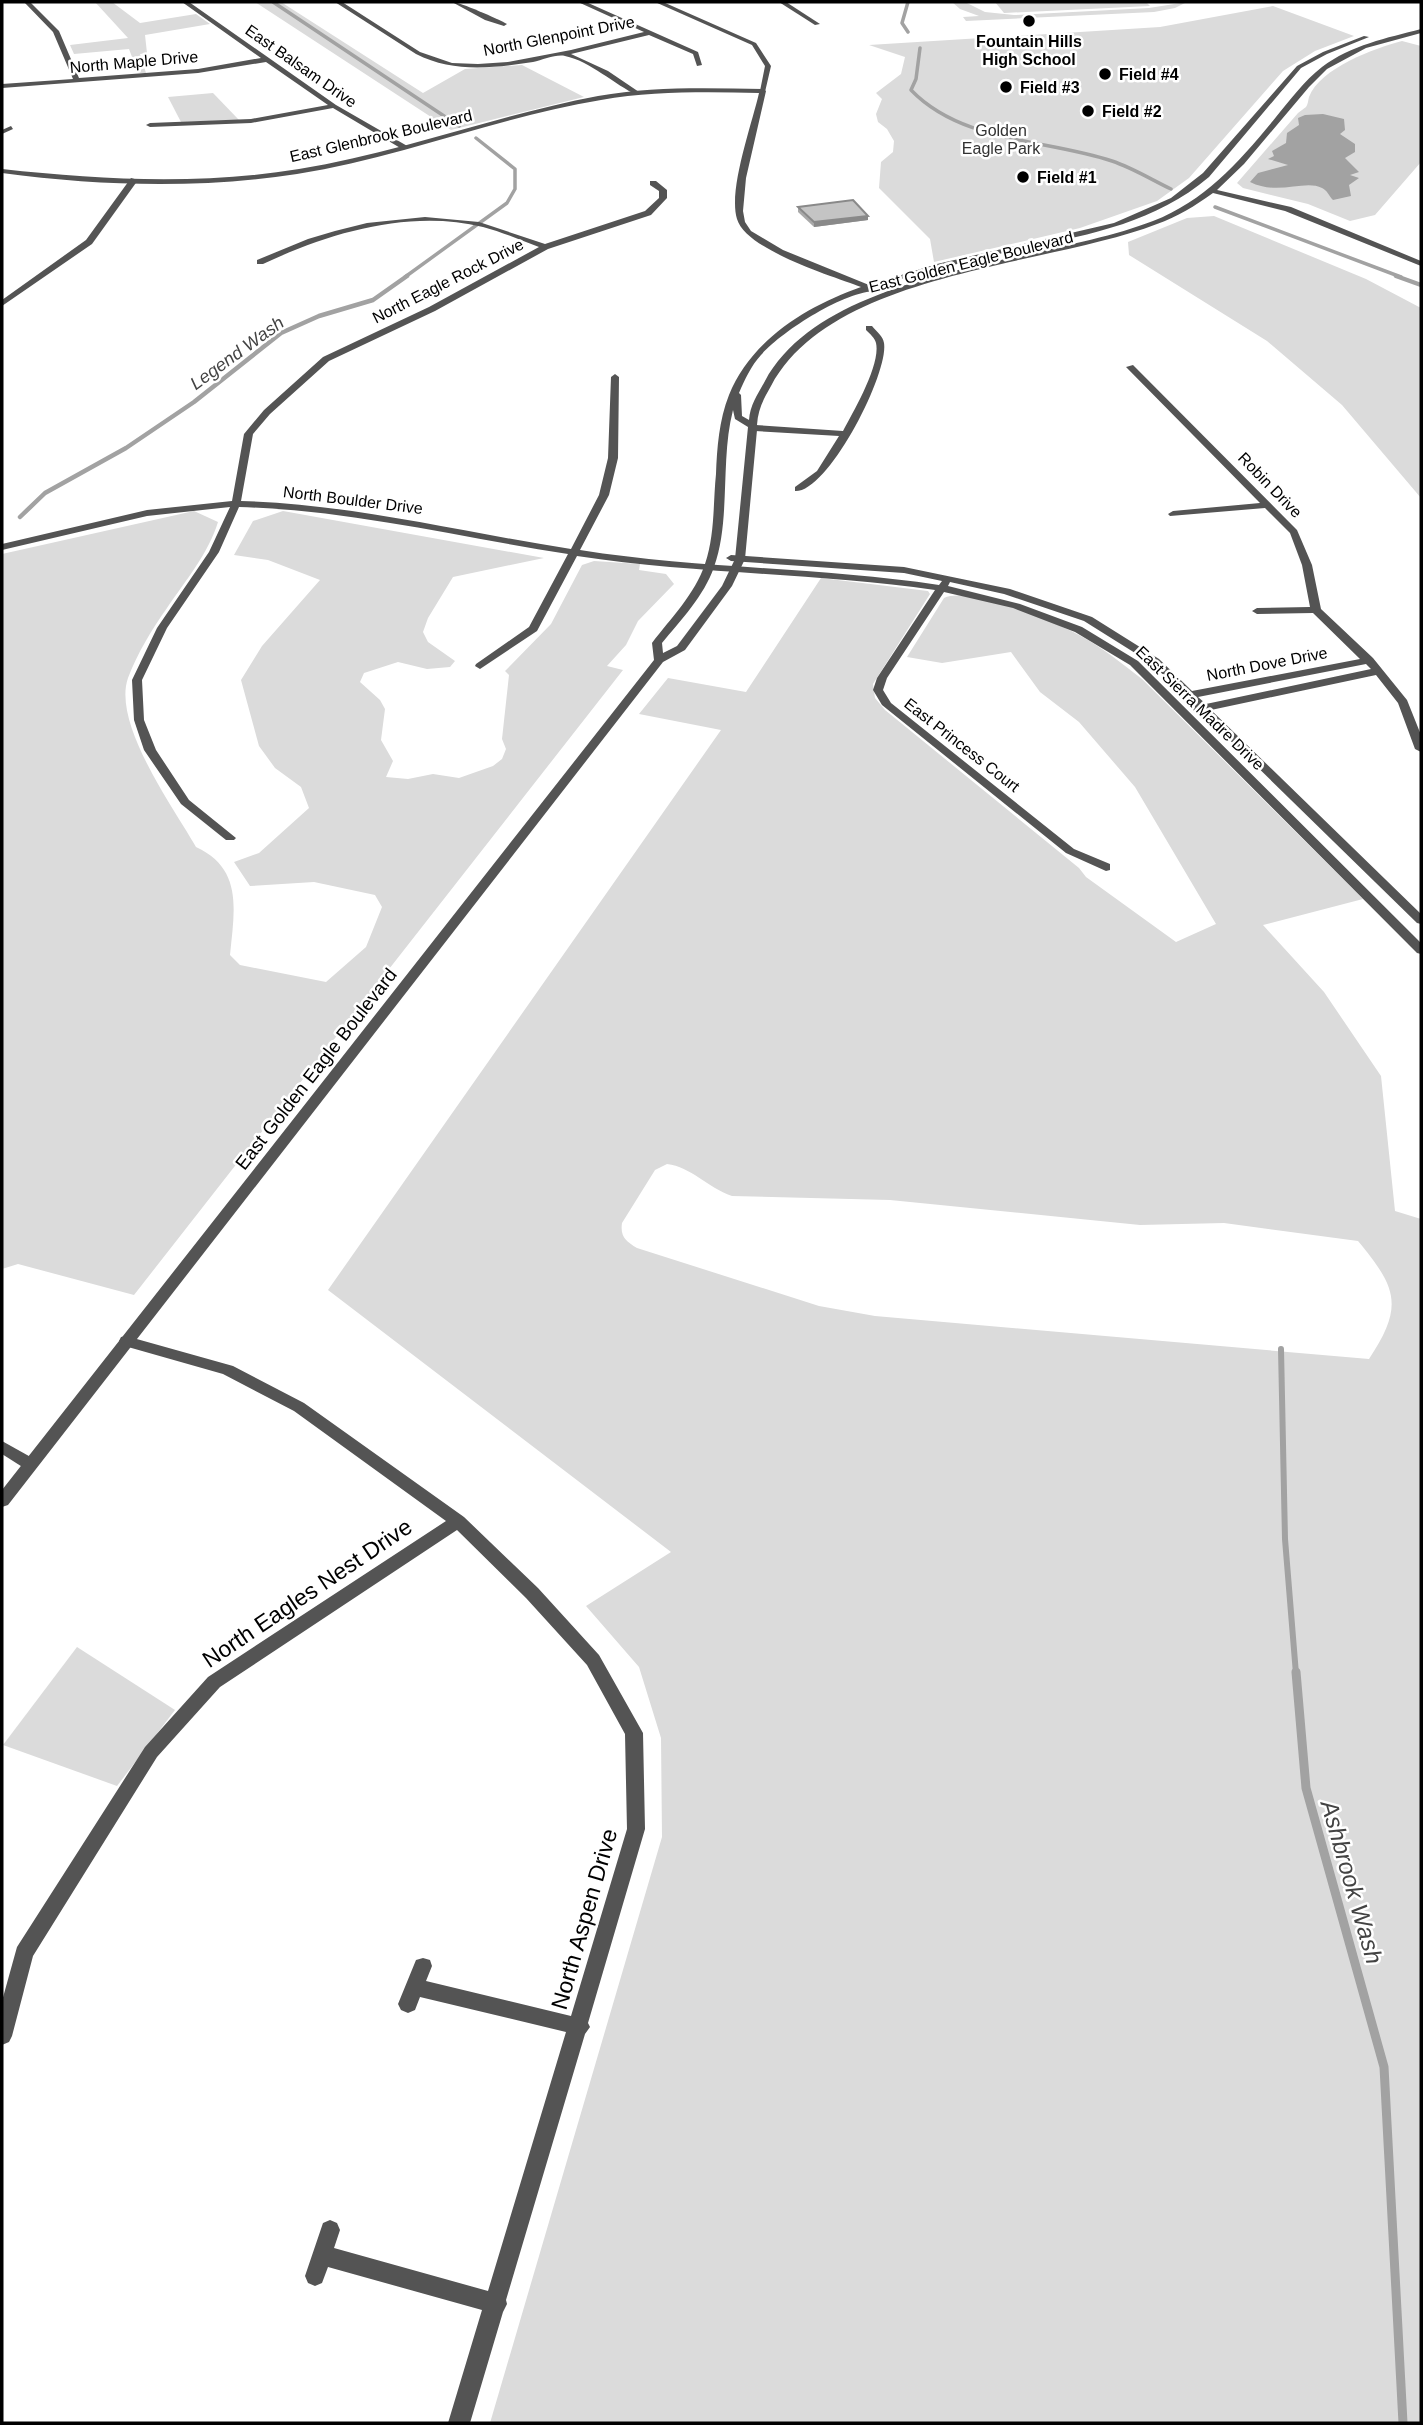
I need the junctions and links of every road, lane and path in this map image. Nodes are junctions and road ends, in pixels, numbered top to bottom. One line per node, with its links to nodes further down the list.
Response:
1 (27, 2): 16 (street)
2 (185, 2): 14 (street, East Balsam Drive)
3 (338, 2): 13 (street, North Glenpoint Drive)
4 (455, 2): 9 (street)
5 (581, 2): 11 (street)
6 (657, 2): 18 (street)
7 (782, 2): 10 (street)
8 (1421, 23): 28 (street, East Golden Eagle Boulevard)
9 (504, 24)
10 (817, 24)
11 (652, 32): 13 (street, North Glenpoint Drive); 15 (street)
12 (1421, 32): 29 (street, East Golden Eagle Boulevard)
13 (562, 52): 19 (street)
14 (269, 59): 16 (street, North Maple Drive); 20 (street, East Balsam Drive)
15 (699, 65)
16 (77, 80): 17 (street, North Maple Drive)
17 (2, 86)
18 (763, 91): 19 (street, East Glenbrook Boulevard); 34 (street)
19 (637, 93): 24 (street, East Glenbrook Boulevard)
20 (334, 106): 21 (street); 24 (street, East Balsam Drive)
21 (150, 125)
22 (10, 128): 23 (street)
23 (2, 132)
24 (405, 147): 26 (street, East Glenbrook Boulevard)
25 (2, 171): 26 (street, East Glenbrook Boulevard)
26 (134, 180): 36 (street)
27 (653, 183): 30 (street, North Eagle Rock Drive)
28 (1197, 184): 29 (street); 34 (street, East Golden Eagle Boulevard)
29 (1217, 188): 31 (street); 33 (street); 35 (street, East Golden Eagle Boulevard)
30 (545, 247): 32 (street); 44 (street, North Eagle Rock Drive)
31 (1421, 256)
32 (260, 262)
33 (1421, 264)
34 (870, 287): 35 (street); 40 (street, East Golden Eagle Boulevard)
35 (888, 294): 41 (street, East Golden Eagle Boulevard)
36 (2, 304)
37 (869, 328): 42 (street)
38 (1130, 367): 45 (street, Robin Drive)
39 (615, 377): 48 (street)
40 (736, 383): 41 (street); 49 (street, East Golden Eagle Boulevard)
41 (755, 428): 42 (street); 50 (street, East Golden Eagle Boulevard)
42 (845, 434): 43 (street)
43 (798, 489)
44 (236, 504): 47 (street, North Boulder Drive); 48 (street, North Boulder Drive); 63 (street)
45 (1269, 505): 46 (street); 52 (street, Robin Drive)
46 (1173, 514)
47 (2, 547)
48 (576, 551): 49 (street, North Boulder Drive); 56 (street)
49 (710, 561): 50 (street, North Boulder Drive); 54 (street, East Golden Eagle Boulevard)
50 (737, 564): 51 (street, East Sierra Madre Drive); 54 (street, East Golden Eagle Boulevard)
51 (944, 584): 58 (street, East Sierra Madre Drive); 59 (street, East Sierra Madre Drive); 64 (street, East Princess Court)
52 (1316, 610): 53 (street); 55 (street)
53 (1257, 611)
54 (659, 660): 67 (street, East Golden Eagle Boulevard)
55 (1369, 660): 57 (street); 58 (street, North Dove Drive)
56 (480, 666)
57 (1379, 671): 60 (street, North Dove Drive); 62 (street)
58 (1191, 695): 59 (street, North Dove Drive); 60 (street, East Sierra Madre Drive)
59 (1171, 700): 61 (street, East Sierra Madre Drive)
60 (1204, 708): 61 (street, North Dove Drive); 65 (street, East Sierra Madre Drive)
61 (1183, 712): 66 (street, East Sierra Madre Drive)
62 (1421, 749)
63 (230, 838)
64 (1107, 867)
65 (1421, 920)
66 (1421, 950)
67 (126, 1341): 69 (street, East Golden Eagle Boulevard); 71 (street, North Aspen Drive)
68 (2, 1447): 69 (street)
69 (30, 1464): 70 (street, East Golden Eagle Boulevard)
70 (2, 1501)
71 (458, 1521): 73 (street, North Aspen Drive); 74 (street, North Eagles Nest Drive)
72 (423, 1966): 73 (street)
73 (580, 2027): 78 (street, North Aspen Drive)
74 (2, 2036)
75 (330, 2230): 76 (street)
76 (322, 2255): 77 (street); 78 (street)
77 (316, 2276)
78 (497, 2304): 79 (street, North Aspen Drive)
79 (459, 2423)

